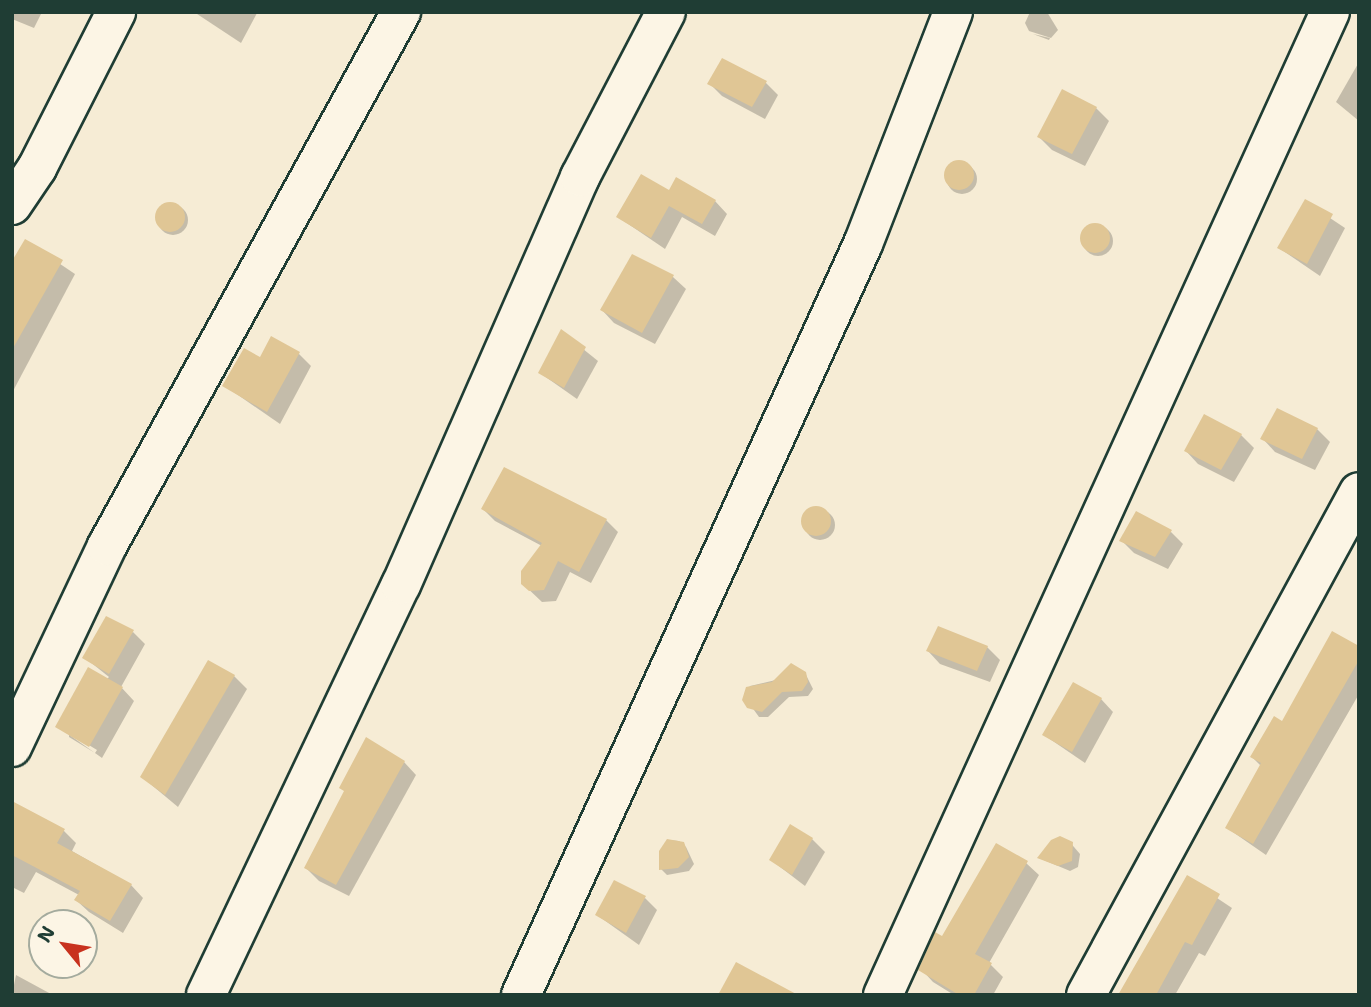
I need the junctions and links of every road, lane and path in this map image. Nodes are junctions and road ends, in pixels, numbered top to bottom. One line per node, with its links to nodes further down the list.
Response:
1 (116, 12): 6 (street)
2 (401, 12): 8 (street)
3 (666, 12): 9 (street)
4 (953, 12): 10 (street)
5 (1330, 12): 11 (street)
6 (12, 205)
7 (1359, 492): 12 (street)
8 (12, 747)
9 (206, 995)
10 (521, 995)
11 (883, 995)
12 (1086, 995)

